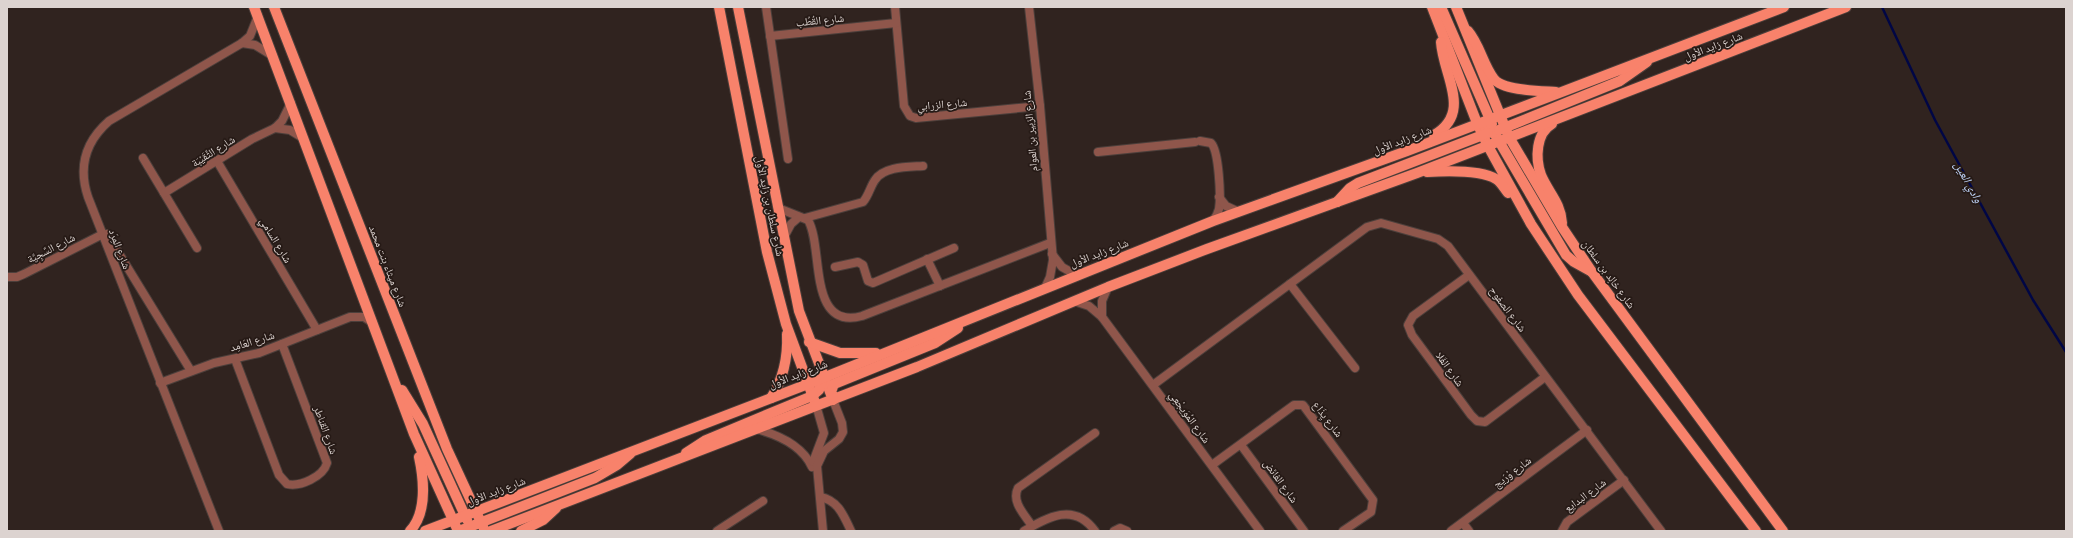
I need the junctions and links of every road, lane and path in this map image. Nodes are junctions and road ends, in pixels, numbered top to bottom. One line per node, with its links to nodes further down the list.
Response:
1 (274, 7): 100 (main road, شارع ميثاء بنت محمد)
2 (719, 7): 70 (main road, شارع سلطان بن زايد الأول)
3 (738, 7): 41 (main road, شارع سلطان بن زايد الأول)
4 (766, 7): 16 (street)
5 (895, 7): 13 (street, شارع الزرابي)
6 (1029, 7): 22 (street, شارع الزبير بن العوام)
7 (1432, 7): 15 (main road, شارع خالِد بن سلطان)
8 (1441, 7): 27 (main road)
9 (1456, 7): 14 (main road, شارع خالِد بن سلطان)
10 (1846, 7): 24 (main road, شارع زايد الأول)
11 (1782, 8): 19 (main road, شارع زايد الأول)
12 (256, 11): 17 (street, شارع المِرَد); 18 (main road)
13 (896, 23): 16 (street, شارع القُطُب); 22 (street, شارع الزرابي)
14 (1461, 23): 20 (main road); 23 (main road, شارع خالِد بن سلطان)
15 (1440, 32): 25 (main road, شارع خالِد بن سلطان); 31 (main road)
16 (770, 36): 34 (street)
17 (242, 43): 18 (street); 43 (street, شارع المِرَد)
18 (273, 56): 21 (main road)
19 (1652, 57): 20 (main road, شارع زايد الأول); 27 (main road)
20 (1560, 92): 23 (main road, شارع زايد الأول)
21 (291, 103): 26 (street, شارع الثِّقَيْبَة); 29 (main road)
22 (1040, 106): 50 (street, شارع الزبير بن العوام)
23 (1500, 115): 27 (main road, شارع خالِد بن سلطان)
24 (1566, 116): 28 (main road, شارع زايد الأول); 47 (main road)
25 (1477, 123): 27 (main road, شارع خالِد بن سلطان); 31 (main road, شارع زايد الأول)
26 (274, 128): 29 (street); 35 (street, شارع الثِّقَيْبَة)
27 (1494, 130): 28 (main road, شارع خالِد بن سلطان); 30 (main road, شارع خالِد بن سلطان); 40 (main road); 56 (main road)
28 (1509, 137): 47 (main road, شارع خالِد بن سلطان)
29 (303, 138): 64 (main road)
30 (1488, 146): 37 (main road); 46 (main road, شارع خالِد بن سلطان)
31 (1407, 151): 42 (main road, شارع زايد الأول)
32 (1098, 152): 39 (street)
33 (143, 158): 38 (street)
34 (788, 159)
35 (217, 161): 38 (street, شارع الثِّقَيْبَة); 71 (street, شارع السامي)
36 (923, 166): 44 (street)
37 (1418, 173): 40 (main road); 46 (main road)
38 (164, 193): 51 (street)
39 (1219, 197): 42 (street); 45 (street)
40 (1337, 203): 62 (main road)
41 (778, 208): 44 (street); 49 (main road, شارع سلطان بن زايد الأول)
42 (1239, 212): 45 (main road, شارع زايد الأول)
43 (96, 215): 48 (street, شارع المِرَد); 77 (street)
44 (802, 218): 49 (street); 61 (street)
45 (1213, 221): 57 (main road, شارع زايد الأول)
46 (1531, 224): 106 (main road, شارع خالِد بن سلطان)
47 (1562, 227): 56 (main road, شارع خالِد بن سلطان)
48 (103, 234): 59 (street, شارع السَّجِيَّة); 81 (street, شارع المِرَد)
49 (784, 237): 72 (main road, شارع سلطان بن زايد الأول)
50 (1050, 243): 53 (street, شارع الزبير بن العوام); 61 (street)
51 (197, 248)
52 (954, 248): 54 (street)
53 (1052, 254): 57 (street); 63 (street, شارع الزبير بن العوام)
54 (927, 259): 55 (street); 61 (street)
55 (835, 267)
56 (1592, 272): 128 (main road, شارع خالِد بن سلطان)
57 (1076, 275): 63 (main road, شارع زايد الأول)
58 (1469, 275): 60 (street, شارع الصفوح); 79 (street, شارع الصفوح); 79 (street, شارع الفَلا)
59 (7, 277)
60 (1290, 284): 76 (street); 83 (street, شارع الصفوح)
61 (940, 286)
62 (1108, 287): 65 (main road); 67 (street)
63 (1045, 288): 68 (main road, شارع زايد الأول)
64 (364, 296): 66 (street, شارع العَامِد); 69 (main road)
65 (1074, 301): 67 (street, شارع المُوَيجْعِي); 85 (main road)
66 (350, 317): 69 (street); 71 (street, شارع العَامِد)
67 (1102, 317): 83 (street, شارع المُوَيجْعِي)
68 (963, 322): 74 (main road, شارع زايد الأول); 85 (main road)
69 (373, 323): 80 (main road)
70 (786, 324): 82 (main road, شارع سلطان بن زايد الأول); 84 (main road)
71 (317, 330): 73 (street, شارع العَامِد)
72 (809, 342): 74 (main road); 78 (main road, شارع سلطان بن زايد الأول)
73 (282, 344): 75 (street, شارع العَامِد); 75 (street, شارع القناطر)
74 (886, 353): 78 (main road, شارع زايد الأول)
75 (234, 359): 77 (street, شارع العَامِد)
76 (1355, 368)
77 (191, 371): 81 (street, شارع العَامِد)
78 (823, 377): 82 (main road, شارع زايد الأول); 85 (main road, شارع سلطان بن زايد الأول); 86 (main road)
79 (1545, 377): 88 (street, شارع الصفوح)
80 (395, 382): 90 (main road); 101 (main road)
81 (160, 383): 108 (street, شارع المِرَد)
82 (808, 384): 84 (main road, شارع زايد الأول); 86 (main road, شارع سلطان بن زايد الأول)
83 (1153, 385): 94 (street, شارع المُوَيجْعِي)
84 (771, 398): 92 (main road, شارع زايد الأول)
85 (834, 399): 86 (main road); 97 (street)
86 (814, 401): 87 (main road); 93 (main road); 95 (street)
87 (756, 429): 93 (main road); 95 (street)
88 (1587, 430): 96 (street, شارع الصفوح); 103 (street, شارع وْرَيج)
89 (1094, 433): 104 (street)
90 (414, 434): 102 (main road); 109 (main road)
91 (1241, 445): 94 (street, شارع يِذَاع); 122 (street, شارع الفائض); 123 (street, شارع يِذَاع)
92 (636, 449): 100 (main road, شارع زايد الأول); 105 (main road)
93 (681, 458): 99 (main road)
94 (1212, 465): 121 (street, شارع المُوَيجْعِي)
95 (813, 469): 97 (street)
96 (1624, 480): 126 (street, شارع البدايع); 127 (street, شارع الصفوح)
97 (820, 497): 115 (street); 116 (street)
98 (763, 501): 114 (street)
99 (558, 506): 112 (main road); 113 (main road)
100 (475, 511): 101 (main road, شارع زايد الأول); 105 (main road, شارع ميثاء بنت محمد); 107 (main road)
101 (464, 516): 102 (main road, شارع زايد الأول); 107 (main road)
102 (453, 520): 107 (main road); 110 (main road, شارع زايد الأول); 111 (main road)
103 (1462, 523): 124 (street, شارع وْرَيج); 125 (street)
104 (1032, 526): 117 (street); 118 (street)
105 (482, 528): 107 (main road)
106 (1753, 529)
107 (470, 530): 111 (main road)
108 (218, 531)
109 (410, 531)
110 (425, 531)
111 (459, 531)
112 (491, 531)
113 (521, 531)
114 (717, 531)
115 (823, 531)
116 (851, 531)
117 (1024, 531)
118 (1095, 531)
119 (1114, 531): 120 (street)
120 (1127, 531)
121 (1260, 531)
122 (1304, 531)
123 (1343, 531)
124 (1451, 531)
125 (1469, 531)
126 (1562, 531)
127 (1661, 531)
128 (1783, 531)

